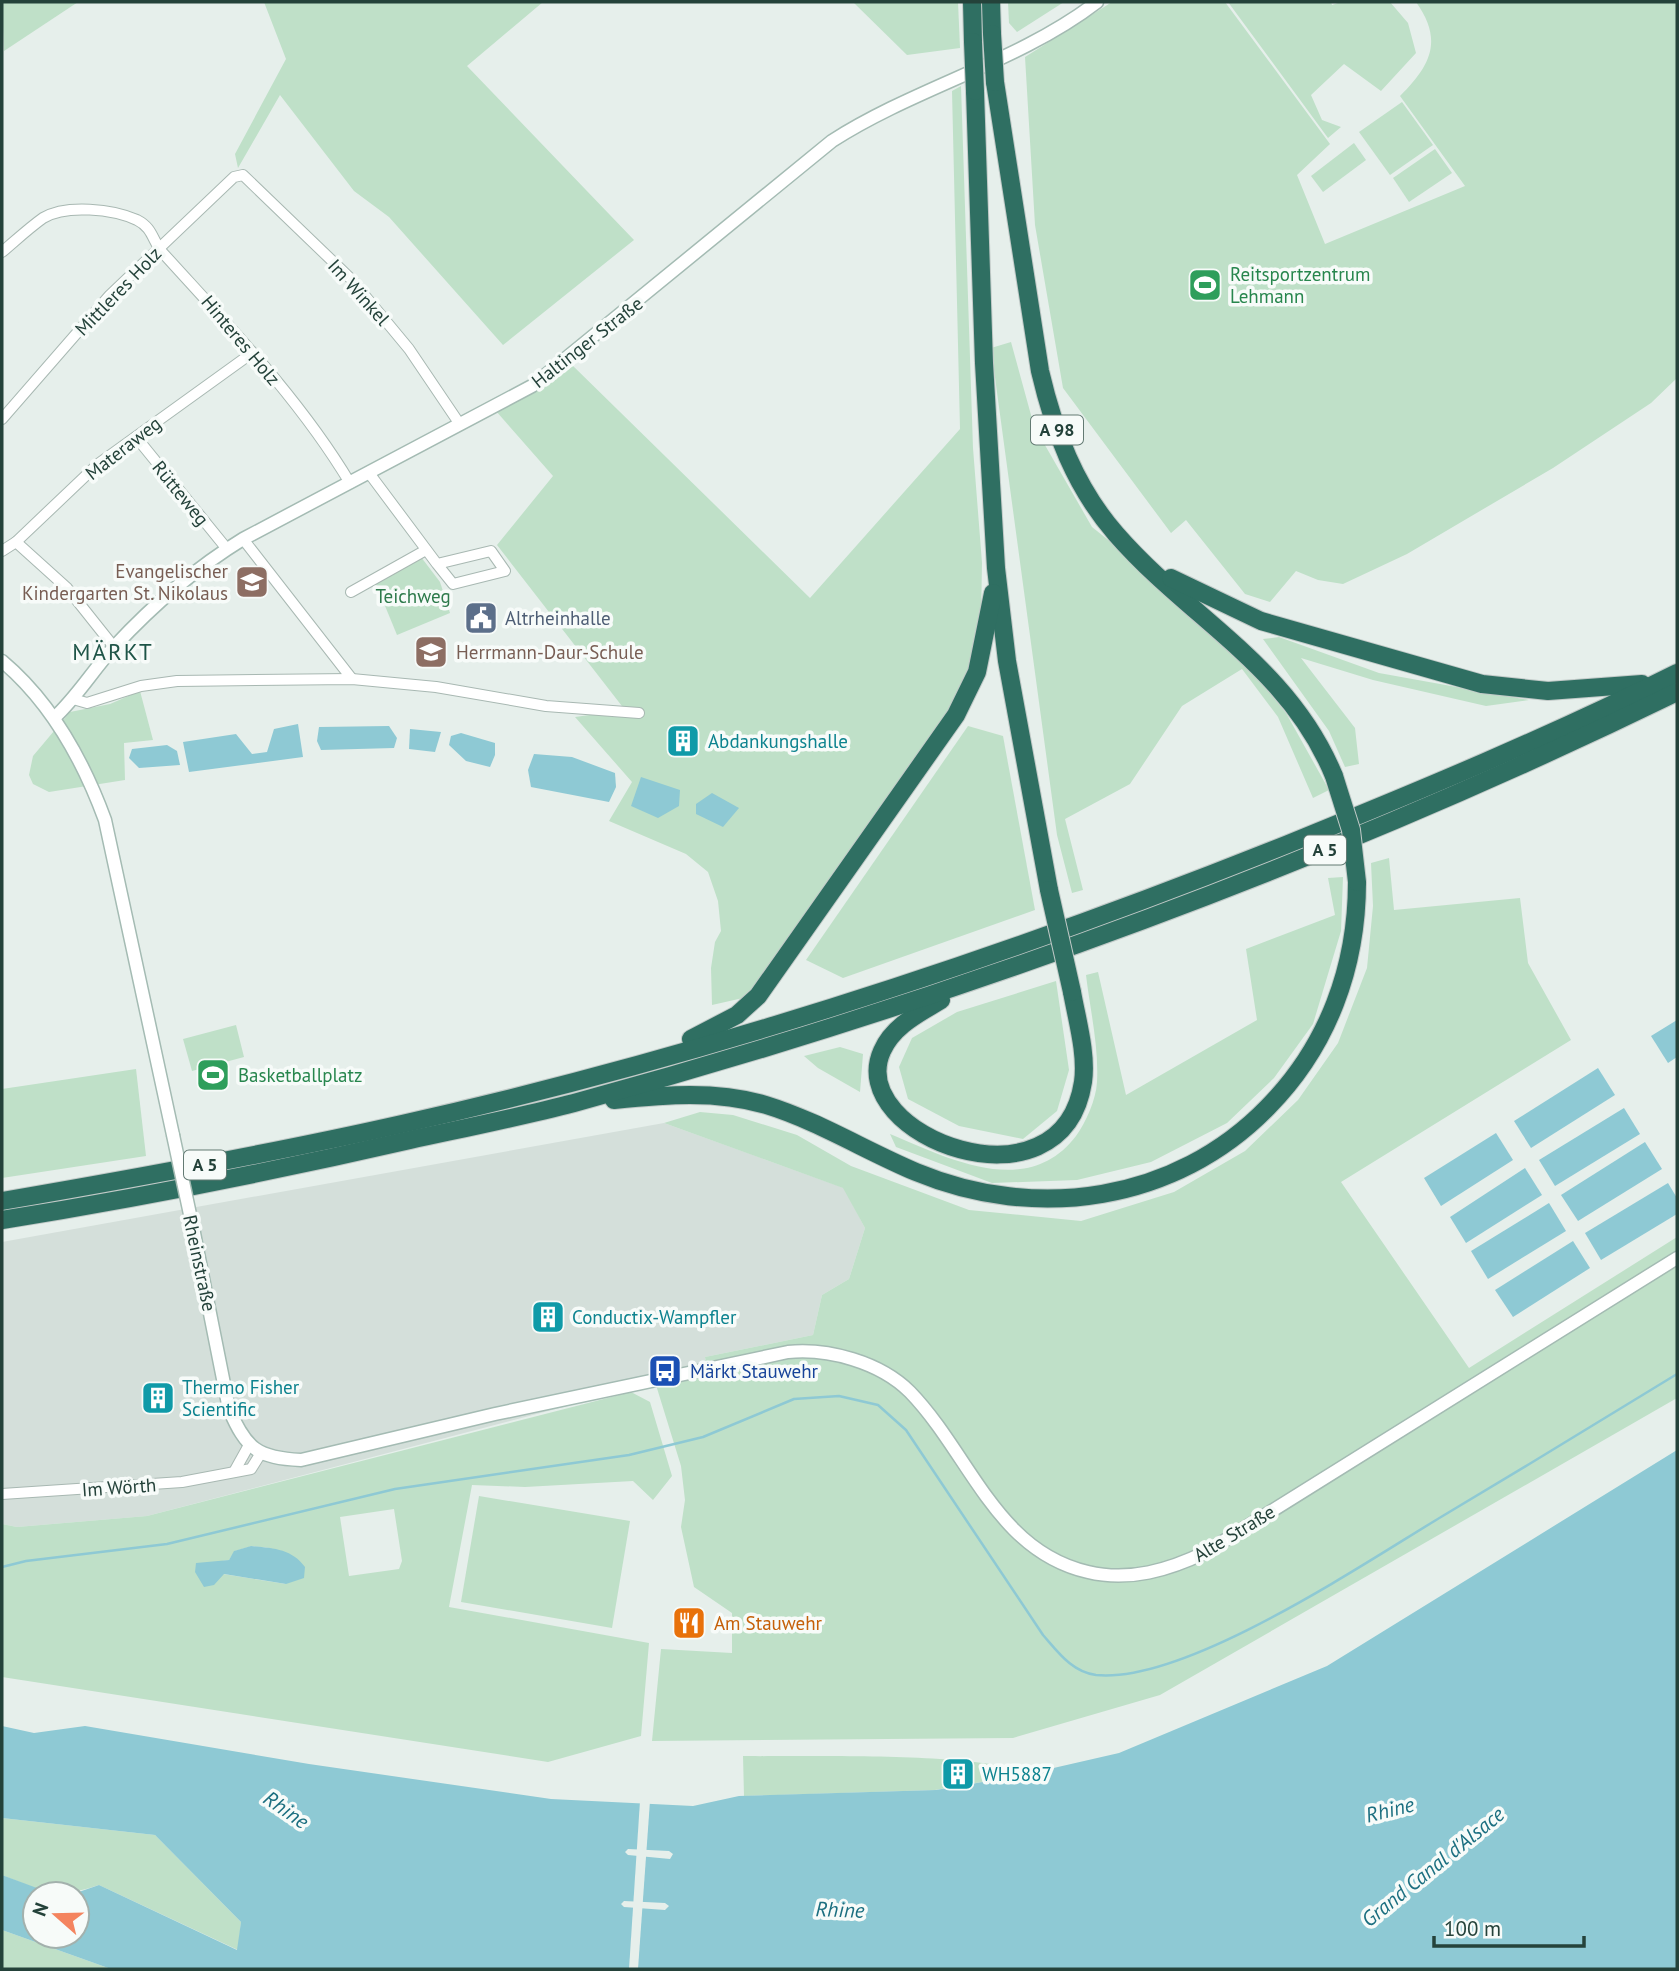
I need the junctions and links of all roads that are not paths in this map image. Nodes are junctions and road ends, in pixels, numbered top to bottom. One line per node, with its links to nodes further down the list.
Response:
1 (972, 2): 20 (highway, bridge)
2 (991, 2): 19 (highway, A 98, bridge)
3 (1097, 2): 9 (street, Haltinger Straße)
4 (243, 175): 5 (street, Mittleres Holz); 9 (street, Im Winkel)
5 (159, 248): 6 (street, Hinteres Holz); 7 (street, Hinteres Holz); 8 (street, Mittleres Holz)
6 (2, 252)
7 (252, 353): 10 (street, Materaweg); 12 (street, Hinteres Holz)
8 (2, 419)
9 (459, 424): 11 (street, Haltinger Straße)
10 (136, 437): 14 (street, Materaweg); 15 (street, Rütteweg)
11 (369, 473): 12 (street, Haltinger Straße); 16 (street)
12 (350, 483): 13 (street, Haltinger Straße)
13 (243, 539): 15 (street, Haltinger Straße); 25 (street)
14 (16, 542): 17 (street, Materaweg); 22 (street)
15 (227, 550): 22 (street, Haltinger Straße)
16 (426, 550): 18 (street); 21 (street)
17 (2, 551)
18 (437, 564): 18 (street)
19 (1143, 564): 26 (highway); 33 (highway, bridge)
20 (996, 568): 31 (highway, bridge); 32 (highway)
21 (351, 593)
22 (114, 648): 28 (street, Haltinger Straße)
23 (2, 661): 30 (street, Rheinstraße)
24 (1677, 673): 26 (highway, A 5)
25 (352, 680): 28 (street); 29 (street)
26 (1656, 684): 32 (highway, A 5)
27 (1677, 692): 31 (highway, A 5)
28 (73, 699): 30 (street, Haltinger Straße)
29 (639, 713)
30 (54, 718): 38 (street, Rheinstraße, bridge)
31 (962, 986): 33 (highway, A 5)
32 (640, 1062): 34 (highway, A 5)
33 (570, 1104): 35 (highway, A 5)
34 (2, 1201)
35 (2, 1220)
36 (1677, 1258): 37 (street, Alte Straße)
37 (649, 1381): 39 (street, Rheinstraße)
38 (249, 1445): 39 (street, Rheinstraße); 40 (street)
39 (261, 1453): 40 (street, Im Wörth)
40 (234, 1472): 41 (street, Im Wörth)
41 (2, 1494)

